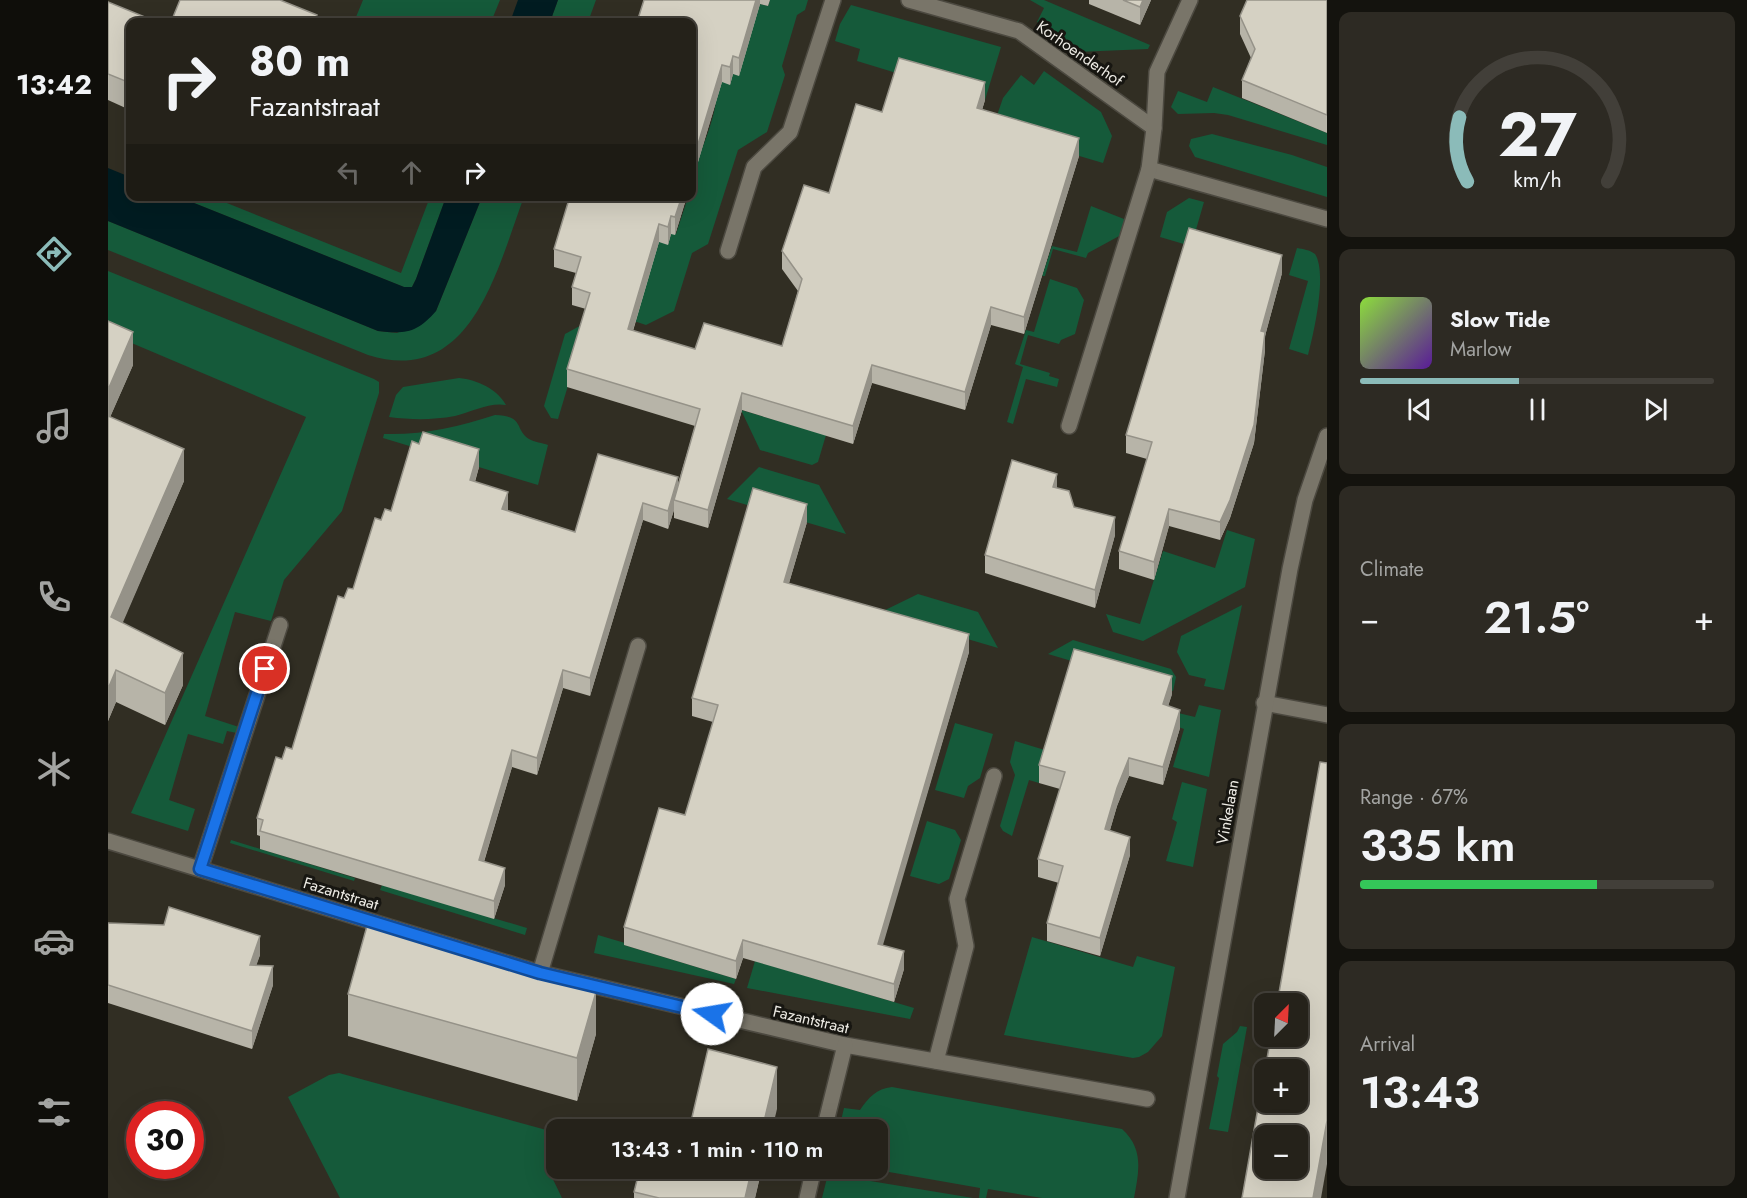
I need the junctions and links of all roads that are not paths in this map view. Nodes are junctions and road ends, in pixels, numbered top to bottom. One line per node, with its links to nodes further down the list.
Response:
1 (833, 0): 7 (street)
2 (909, 0): 4 (street, Korhoenderhof)
3 (1190, 0): 4 (street)
4 (1155, 128): 5 (street)
5 (1149, 169): 6 (street); 8 (street)
6 (1327, 219)
7 (728, 251)
8 (1069, 426)
9 (1327, 436): 12 (street, Vinkelaan)
10 (280, 625): 16 (street)
11 (638, 646): 17 (street)
12 (1264, 703): 13 (street); 24 (street, Vinkelaan)
13 (1327, 715)
14 (994, 776): 19 (street)
15 (108, 841): 16 (street, Fazantstraat)
16 (200, 869): 17 (street, Fazantstraat)
17 (540, 973): 18 (street, Fazantstraat)
18 (845, 1046): 19 (street, Fazantstraat); 21 (street)
19 (936, 1061): 20 (street, Fazantstraat)
20 (1148, 1099)
21 (827, 1119)
22 (811, 1179): 23 (street)
23 (807, 1198)
24 (1177, 1198)

